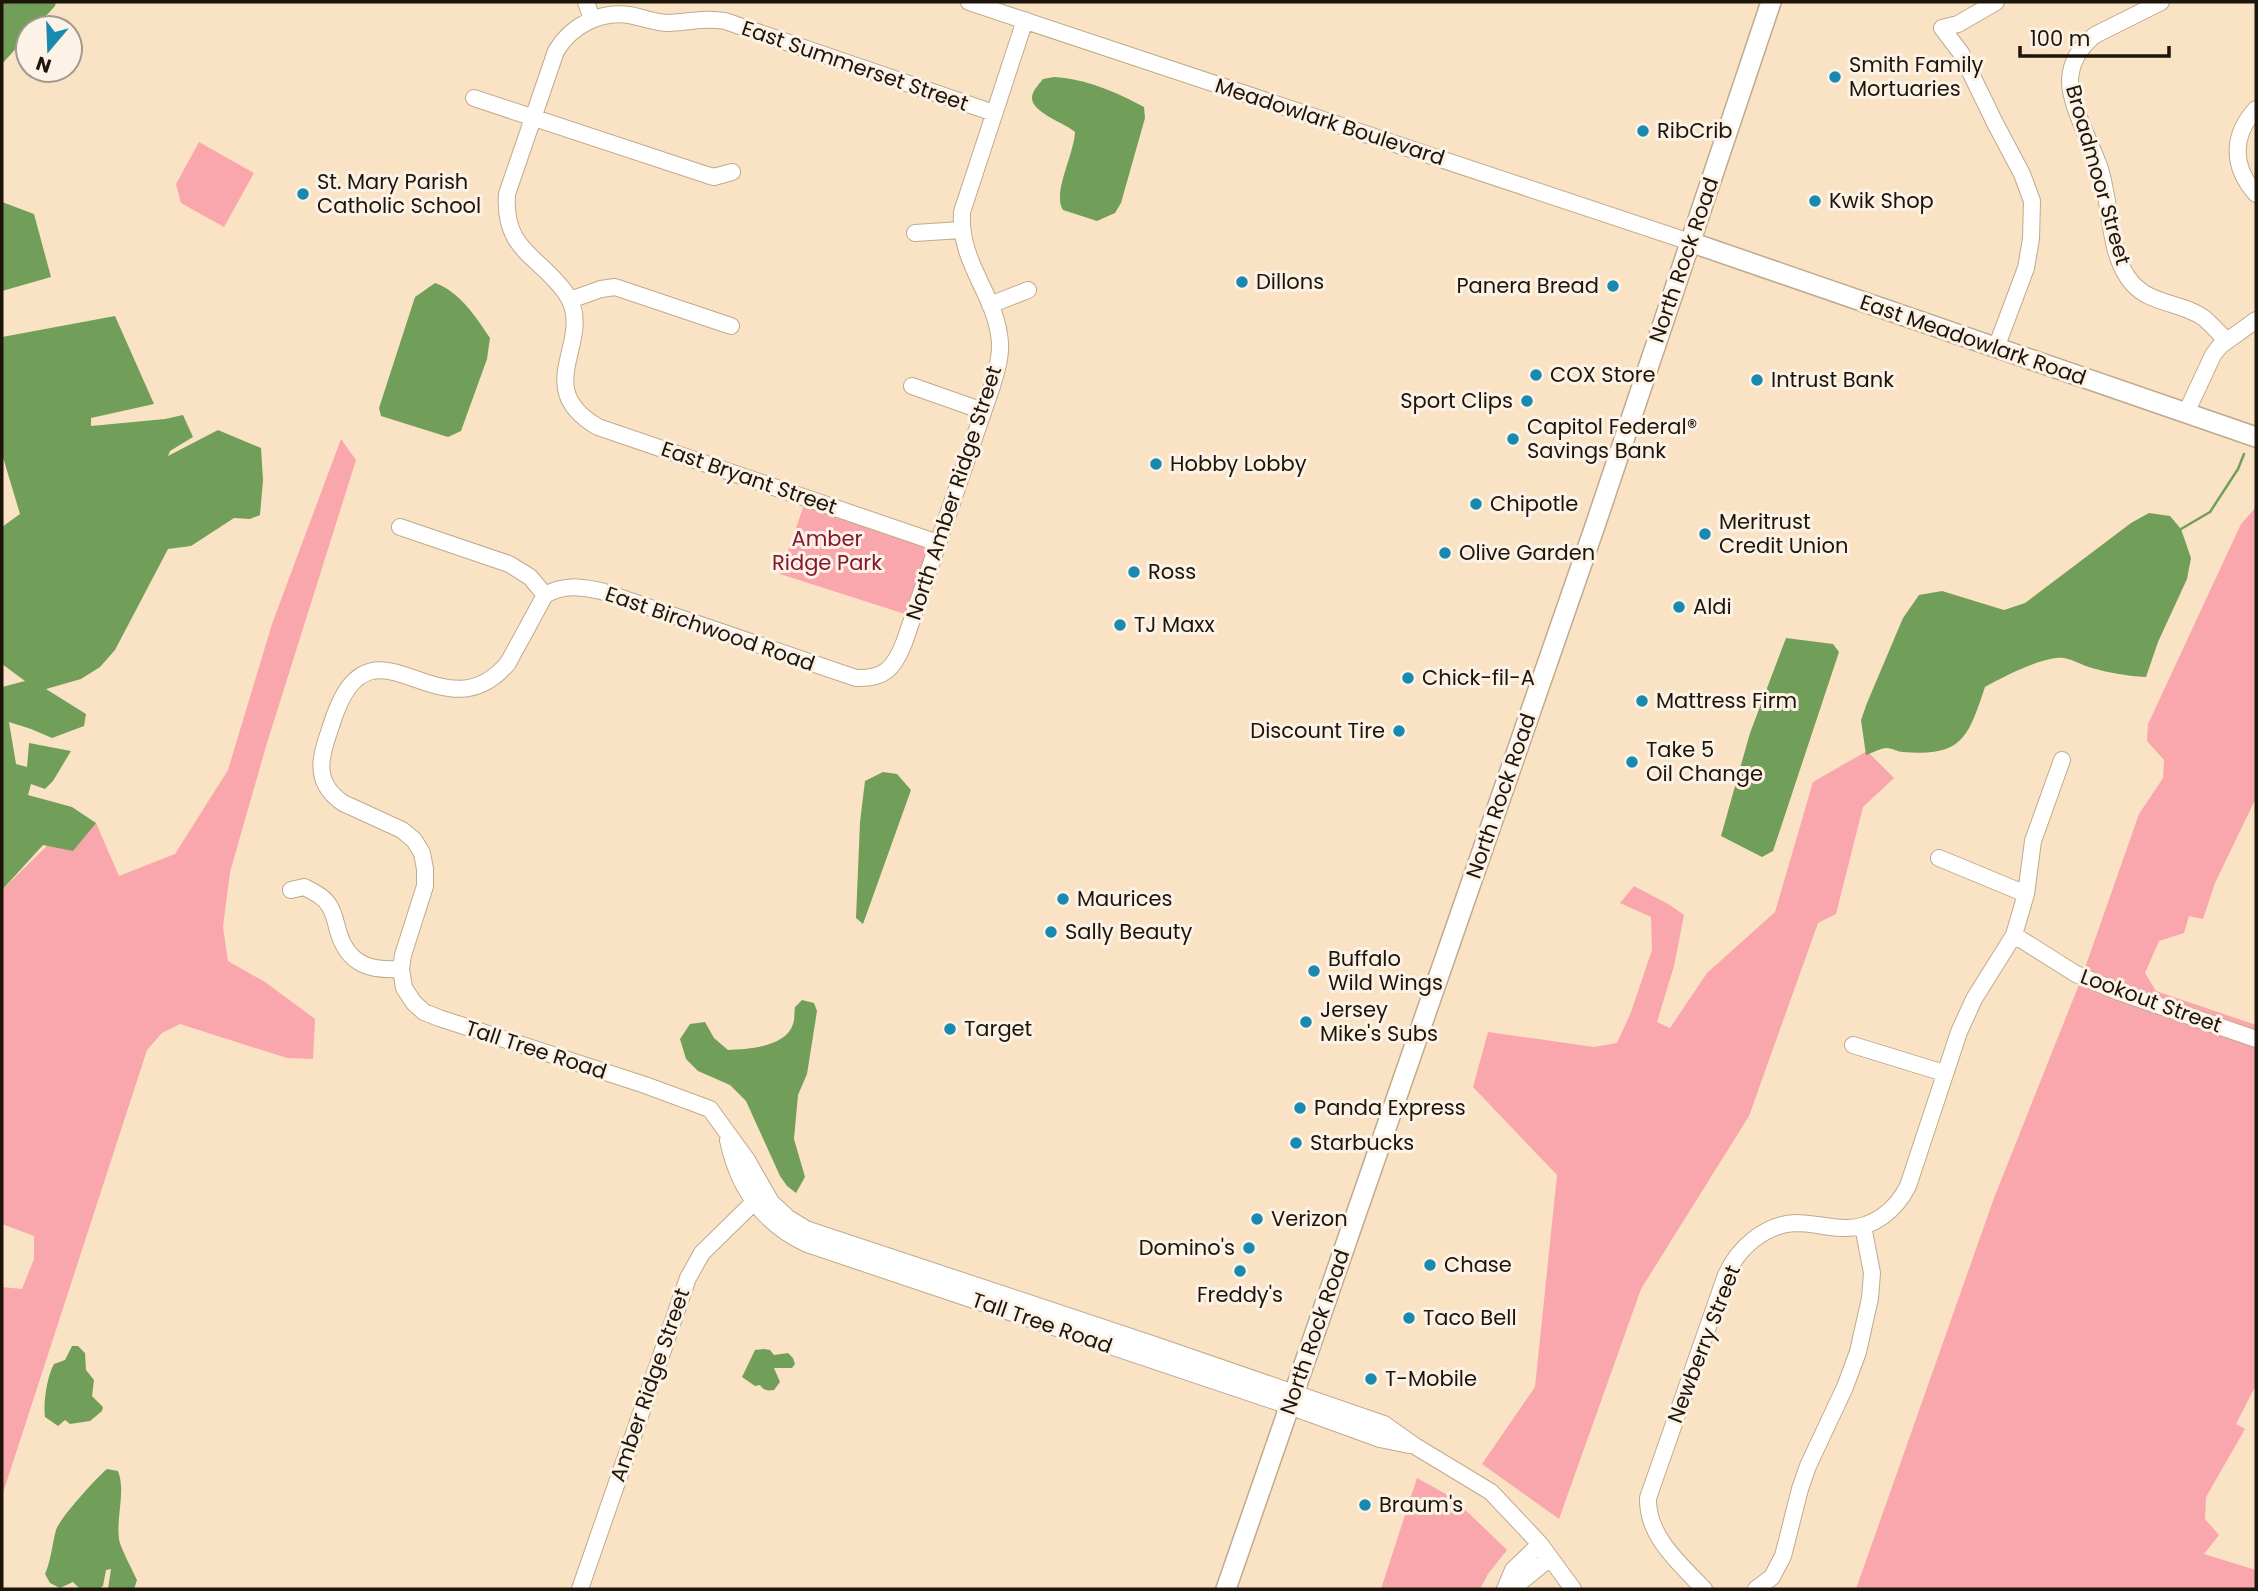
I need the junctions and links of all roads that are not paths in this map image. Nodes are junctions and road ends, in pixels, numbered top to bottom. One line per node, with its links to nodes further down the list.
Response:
1 (586, 2): 6 (street)
2 (970, 2): 7 (street, Meadowlark Boulevard)
3 (1771, 2): 16 (main road, North Rock Road)
4 (1996, 2): 23 (street)
5 (2161, 2): 22 (street, Broadmoor Street)
6 (592, 19): 10 (street, East Summerset Street); 11 (street)
7 (1025, 20): 10 (street, North Amber Ridge Street); 16 (street, Meadowlark Boulevard)
8 (474, 98): 11 (street)
9 (2256, 109): 13 (street)
10 (994, 113): 14 (street, North Amber Ridge Street)
11 (533, 117): 12 (street); 18 (street)
12 (732, 172)
13 (2256, 194)
14 (961, 230): 15 (street); 19 (street, North Amber Ridge Street)
15 (915, 233)
16 (1690, 242): 23 (main road, East Meadowlark Road); 44 (main road, North Rock Road)
17 (1028, 290): 19 (street)
18 (570, 300): 21 (street); 29 (street, East Bryant Street)
19 (990, 305): 25 (street, North Amber Ridge Street)
20 (2256, 320): 22 (street)
21 (731, 326)
22 (2227, 341): 26 (street)
23 (1996, 348): 26 (main road, East Meadowlark Road)
24 (912, 386): 25 (street)
25 (984, 411): 29 (street, North Amber Ridge Street)
26 (2186, 413): 27 (main road, East Meadowlark Road)
27 (2256, 437)
28 (400, 527): 30 (street)
29 (938, 543): 31 (street, North Amber Ridge Street)
30 (545, 595): 31 (street, East Birchwood Road); 37 (street)
31 (878, 681)
32 (2062, 760): 35 (street)
33 (1939, 858): 35 (street)
34 (291, 890): 37 (street)
35 (2026, 894): 36 (street)
36 (2014, 934): 38 (street, Lookout Street); 40 (street)
37 (401, 970): 41 (street, Tall Tree Road)
38 (2256, 1039)
39 (1853, 1045): 40 (street)
40 (1944, 1073): 43 (street)
41 (726, 1130): 42 (street, Tall Tree Road); 44 (street, Tall Tree Road)
42 (754, 1202): 44 (street, Tall Tree Road); 47 (street, Amber Ridge Street)
43 (1863, 1226): 52 (street, Newberry Street); 53 (street)
44 (1291, 1400): 45 (street, Tall Tree Road); 48 (main road, North Rock Road)
45 (1540, 1544): 46 (street, Tall Tree Road); 49 (street)
46 (1550, 1558): 50 (street); 51 (street, Tall Tree Road)
47 (580, 1589)
48 (1226, 1589)
49 (1505, 1589)
50 (1512, 1589)
51 (1573, 1589)
52 (1704, 1589)
53 (1756, 1589)

